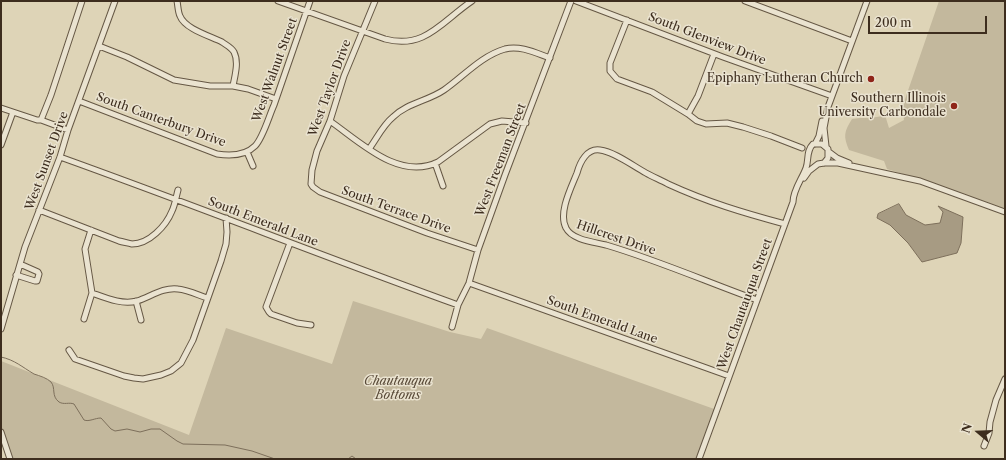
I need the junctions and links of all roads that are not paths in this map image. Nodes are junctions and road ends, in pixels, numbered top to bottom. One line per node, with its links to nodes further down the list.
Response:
1 (82, 1): 27 (street)
2 (115, 1): 16 (street, West Sunset Drive)
3 (177, 1): 19 (street)
4 (278, 1): 12 (street)
5 (310, 1): 12 (street, West Walnut Street)
6 (375, 1): 14 (street, West Taylor Drive)
7 (472, 1): 14 (street)
8 (571, 1): 18 (street, West Freeman Street)
9 (576, 1): 13 (street, South Glenview Drive)
10 (745, 1): 15 (street)
11 (867, 1): 15 (street, West Chautauqua Street)
12 (307, 11): 14 (street); 21 (street, West Walnut Street)
13 (627, 20): 17 (street, South Glenview Drive); 26 (street)
14 (363, 31): 28 (street, West Taylor Drive)
15 (852, 41): 20 (street, West Chautauqua Street)
16 (99, 46): 19 (street); 22 (street, West Sunset Drive)
17 (714, 54): 20 (street, South Glenview Drive); 26 (street)
18 (550, 58): 29 (street, West Freeman Street); 34 (street)
19 (233, 86): 21 (street)
20 (832, 96): 24 (street, West Chautauqua Street)
21 (276, 99): 36 (street, West Walnut Street)
22 (79, 101): 30 (street, West Sunset Drive); 36 (street, South Canterbury Drive)
23 (1, 108): 25 (street)
24 (828, 108): 31 (street, West Chautauqua Street); 35 (street, West Chautauqua Street)
25 (13, 112): 27 (street); 32 (street)
26 (688, 114): 33 (street)
27 (41, 120): 30 (street)
28 (330, 121): 34 (street); 44 (street, West Taylor Drive)
29 (526, 124): 40 (street); 55 (street, West Freeman Street)
30 (68, 130): 37 (street, West Sunset Drive)
31 (815, 144): 35 (street); 38 (street, West Chautauqua Street)
32 (1, 145)
33 (802, 148)
34 (370, 149): 40 (street)
35 (827, 149): 39 (street); 43 (street)
36 (247, 152): 42 (street)
37 (60, 157): 47 (street, South Emerald Lane); 49 (street, West Sunset Drive)
38 (808, 157): 41 (street); 48 (street, West Chautauqua Street)
39 (824, 162): 41 (street, West Chautauqua Street); 43 (street)
40 (436, 163): 45 (street)
41 (818, 164): 48 (street, West Chautauqua Street)
42 (253, 166)
43 (862, 168): 50 (street)
44 (311, 184): 55 (street, South Terrace Drive)
45 (443, 186)
46 (178, 190): 47 (street)
47 (175, 198): 51 (street, South Emerald Lane); 53 (street)
48 (793, 202): 52 (street, West Chautauqua Street)
49 (39, 210): 53 (street); 56 (street, West Sunset Drive)
50 (1005, 212)
51 (226, 218): 54 (street, South Emerald Lane); 60 (street)
52 (785, 224): 61 (street, West Chautauqua Street); 61 (street, Hillcrest Drive)
53 (91, 230): 59 (street)
54 (290, 243): 63 (street, South Emerald Lane); 66 (street)
55 (478, 250): 58 (street, West Freeman Street)
56 (20, 264): 57 (street, West Sunset Drive); 57 (street)
57 (16, 275): 68 (street, West Sunset Drive)
58 (468, 282): 63 (street, West Freeman Street); 70 (street, South Emerald Lane)
59 (92, 293): 62 (street); 64 (street)
60 (207, 298): 62 (street); 69 (street)
61 (757, 300): 70 (street, West Chautauqua Street)
62 (136, 301): 65 (street)
63 (458, 305): 67 (street, West Freeman Street)
64 (84, 319)
65 (141, 320)
66 (311, 325)
67 (452, 327)
68 (1, 329)
69 (69, 350)
70 (729, 376): 75 (street, West Chautauqua Street)
71 (1005, 379): 73 (street)
72 (1, 432): 74 (street)
73 (984, 446)
74 (10, 459)
75 (699, 459)

